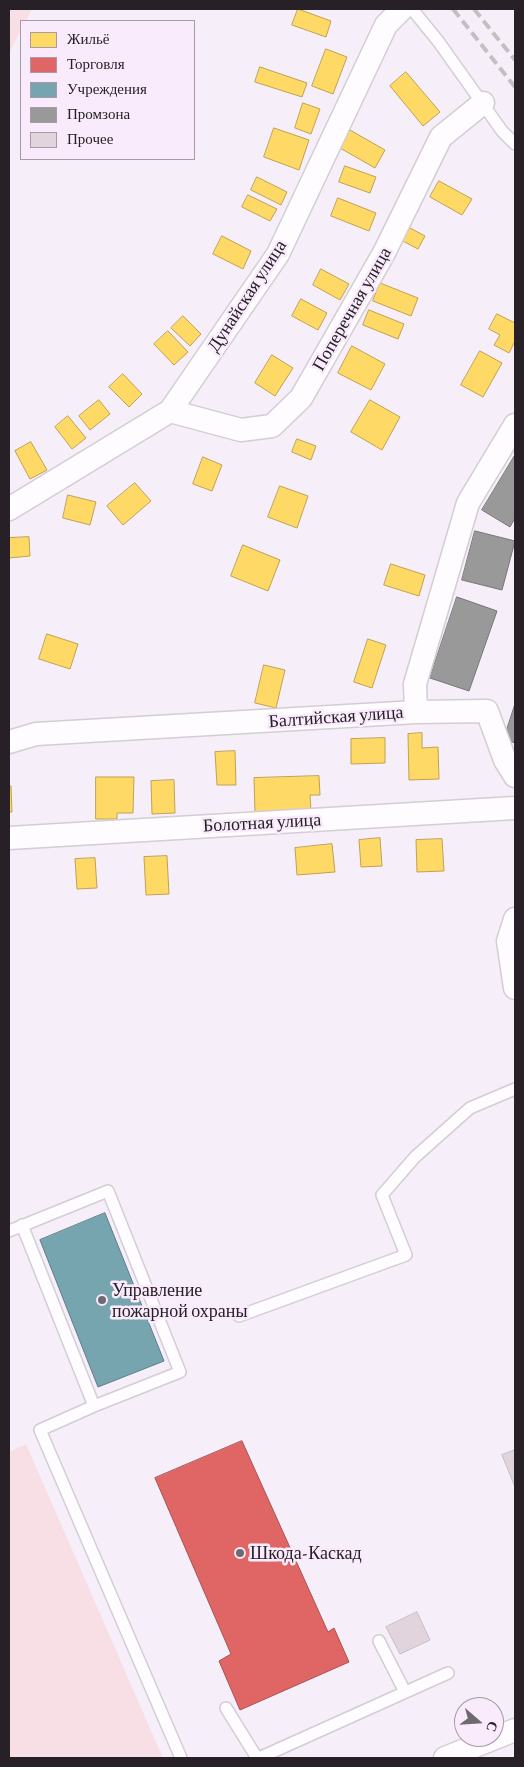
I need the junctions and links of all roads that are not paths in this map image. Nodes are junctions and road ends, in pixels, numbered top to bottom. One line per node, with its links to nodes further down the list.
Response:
1 (402, 9): 5 (street, Дунайская улица)
2 (412, 9): 3 (lane)
3 (483, 103): 4 (lane); 5 (street, Поперечная улица)
4 (515, 144)
5 (170, 411): 7 (street, Дунайская улица)
6 (515, 425): 8 (street, Балтийская улица)
7 (9, 510)
8 (416, 712): 9 (street, Балтийская улица); 10 (street)
9 (9, 742)
10 (515, 776)
11 (515, 808): 12 (street, Болотная улица)
12 (9, 838)
13 (515, 919): 14 (street)
14 (515, 988)
15 (515, 1089): 18 (lane)
16 (22, 1225): 17 (lane); 19 (lane); 19 (lane)
17 (9, 1231)
18 (239, 1316)
19 (94, 1406): 25 (lane)
20 (379, 1641): 22 (lane)
21 (448, 1673): 22 (lane)
22 (405, 1692): 26 (lane)
23 (226, 1708): 26 (lane)
24 (515, 1730): 27 (street)
25 (181, 1758)
26 (258, 1758)
27 (444, 1758)

